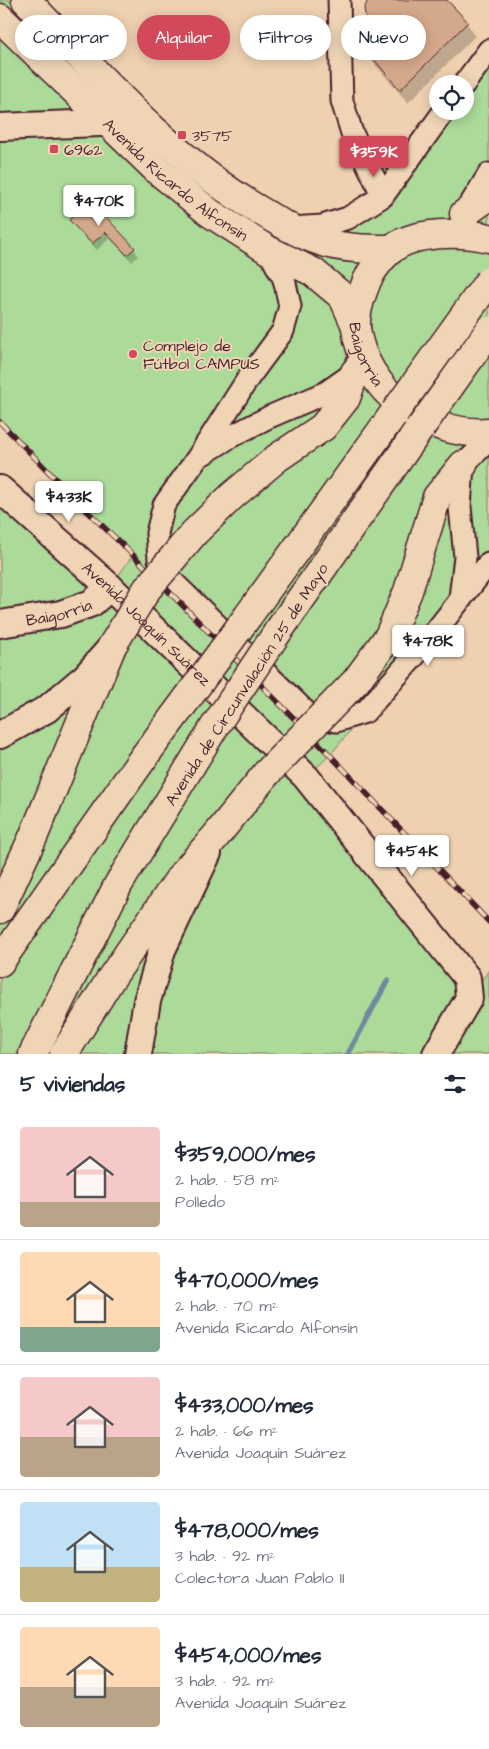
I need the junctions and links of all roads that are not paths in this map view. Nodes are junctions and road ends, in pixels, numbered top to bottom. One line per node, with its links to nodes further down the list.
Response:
1 (26, 0): 7 (highway, Avenida Ricardo Alfonsín)
2 (339, 0): 11 (street)
3 (0, 18): 8 (highway, Avenida Ricardo Alfonsín)
4 (489, 50): 5 (street)
5 (471, 75)
6 (438, 120): 11 (street)
7 (145, 121): 8 (main road); 14 (highway, Avenida Ricardo Alfonsín)
8 (107, 122): 9 (main road); 18 (highway, Avenida Ricardo Alfonsín)
9 (0, 127)
10 (489, 174): 13 (street)
11 (383, 196): 14 (street)
12 (489, 196): 13 (highway)
13 (464, 214): 15 (street)
14 (288, 228): 17 (highway, Avenida Ricardo Alfonsín)
15 (423, 237): 16 (highway, Baigorria); 17 (highway, Baigorria)
16 (489, 238)
17 (392, 249): 21 (highway, Baigorria)
18 (268, 250): 21 (highway, Avenida Ricardo Alfonsín); 25 (street)
19 (489, 281): 36 (highway, Avenida de Circunvalación 25 de Mayo, bridge)
20 (489, 331): 37 (highway, Avenida de Circunvalación 25 de Mayo, bridge)
21 (358, 334): 22 (street); 23 (highway, Baigorria)
22 (354, 372): 25 (street); 32 (highway, bridge)
23 (489, 432)
24 (489, 440): 26 (street)
25 (198, 457): 30 (street)
26 (463, 465): 30 (street); 34 (highway, bridge)
27 (0, 489): 29 (main road, Avenida Joaquín Suárez)
28 (489, 563): 30 (street)
29 (110, 587): 31 (main road, Baigorria); 40 (main road, Avenida Joaquín Suárez)
30 (460, 598)
31 (0, 624)
32 (112, 646): 33 (main road); 35 (highway)
33 (0, 735)
34 (216, 836): 38 (highway); 39 (main road)
35 (0, 909)
36 (0, 962)
37 (33, 1054)
38 (64, 1054)
39 (138, 1054)
40 (436, 1054)

